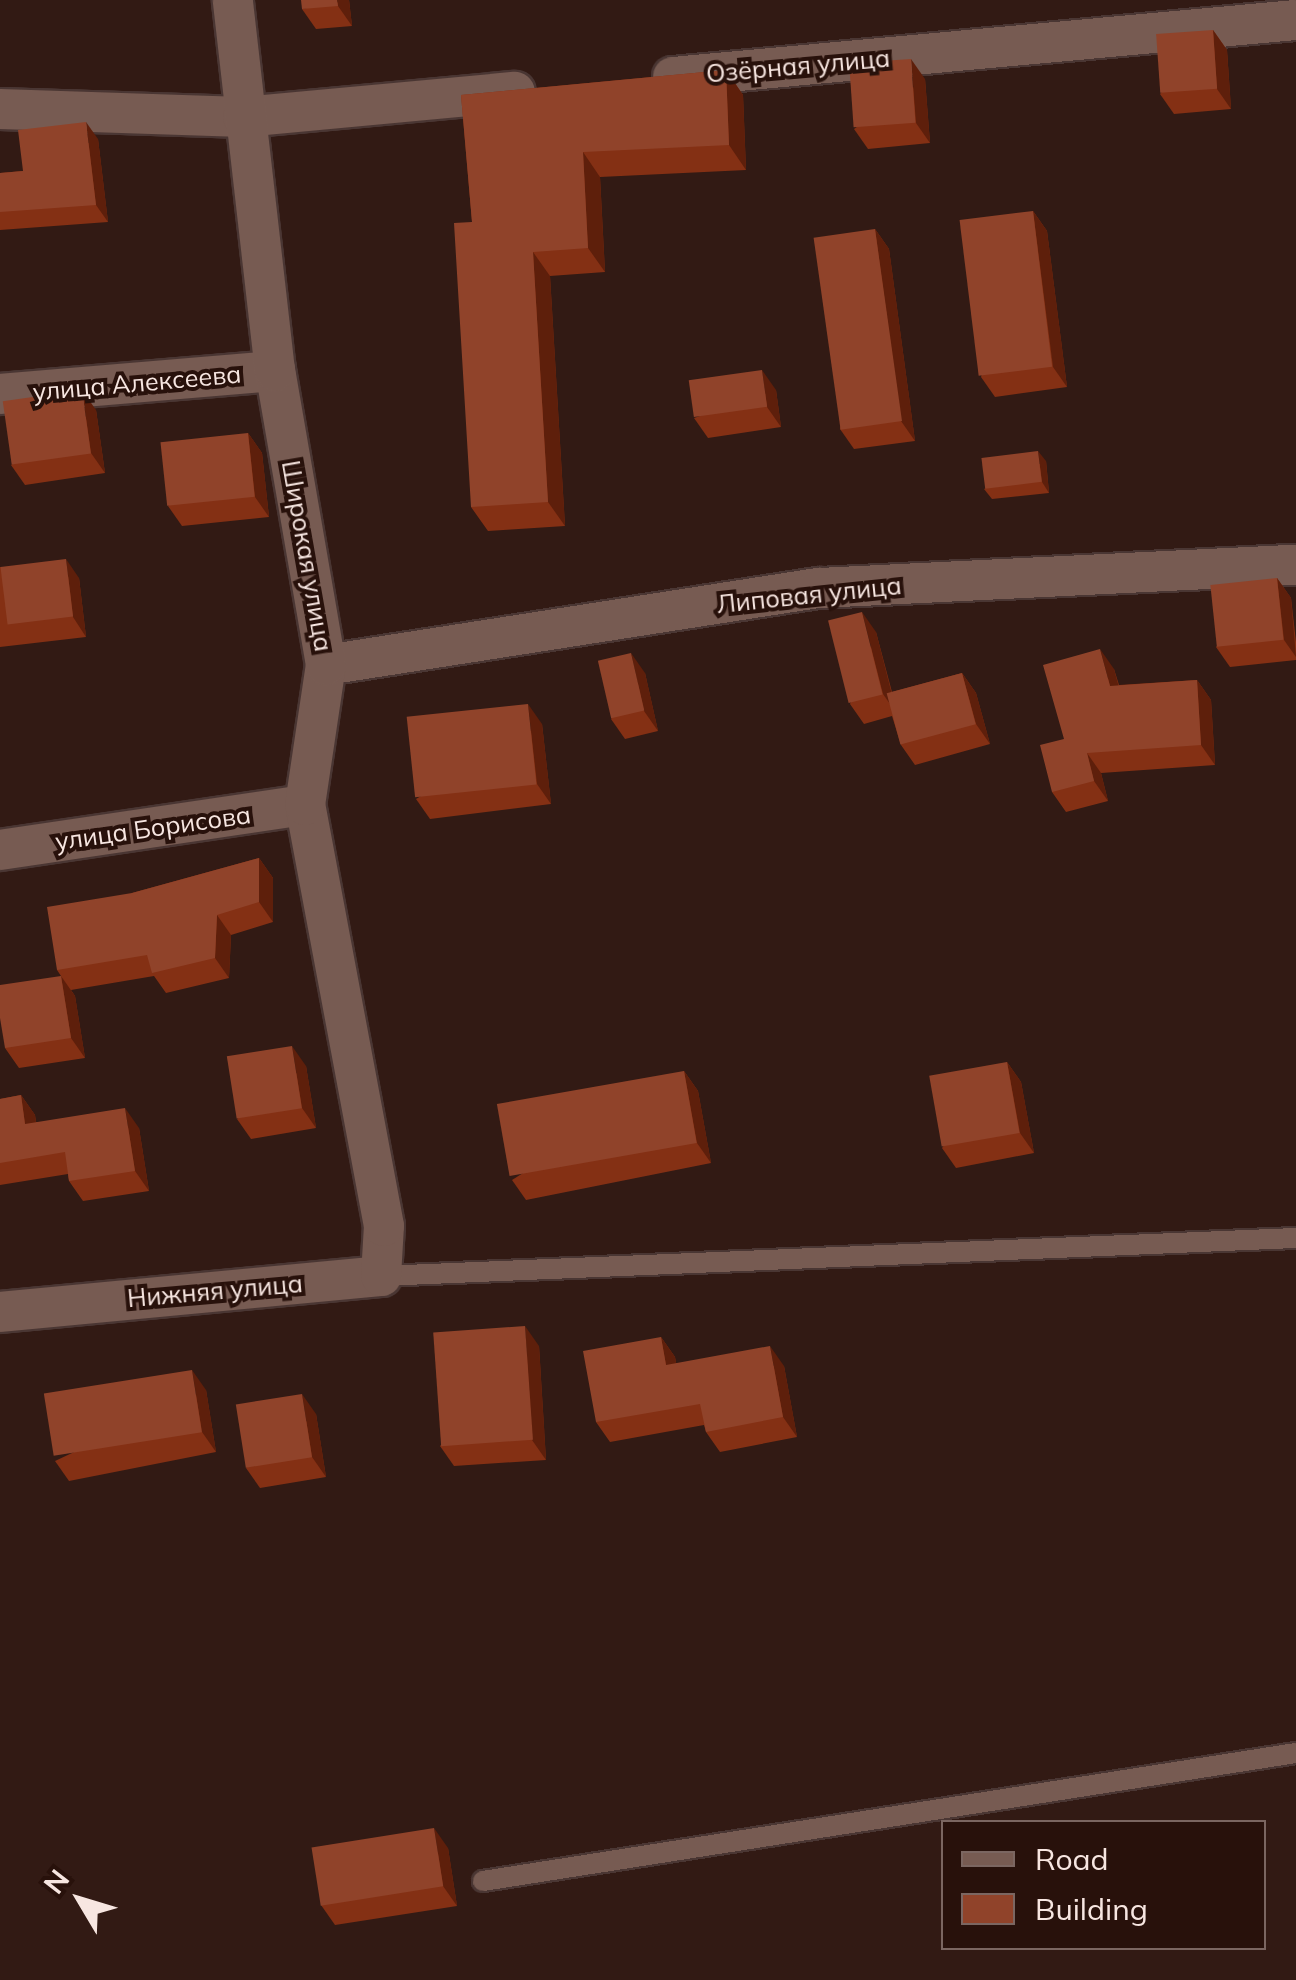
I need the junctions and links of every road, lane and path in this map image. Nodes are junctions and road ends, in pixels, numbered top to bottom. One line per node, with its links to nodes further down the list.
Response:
1 (233, 0): 6 (street, Широкая улица)
2 (1296, 20): 3 (street, Озёрная улица)
3 (640, 80)
4 (561, 88): 6 (street)
5 (0, 109): 6 (street)
6 (243, 117): 7 (street, Широкая улица)
7 (275, 371): 8 (street, улица Алексеева); 10 (street, Широкая улица)
8 (0, 394)
9 (1296, 565): 10 (street, Липовая улица)
10 (326, 665): 11 (street, Широкая улица)
11 (306, 805): 12 (street, улица Борисова); 14 (street, Широкая улица)
12 (0, 850)
13 (1296, 1238): 14 (lane)
14 (381, 1276): 15 (street, Нижняя улица)
15 (0, 1312)
16 (1296, 1753): 17 (lane)
17 (482, 1882)

